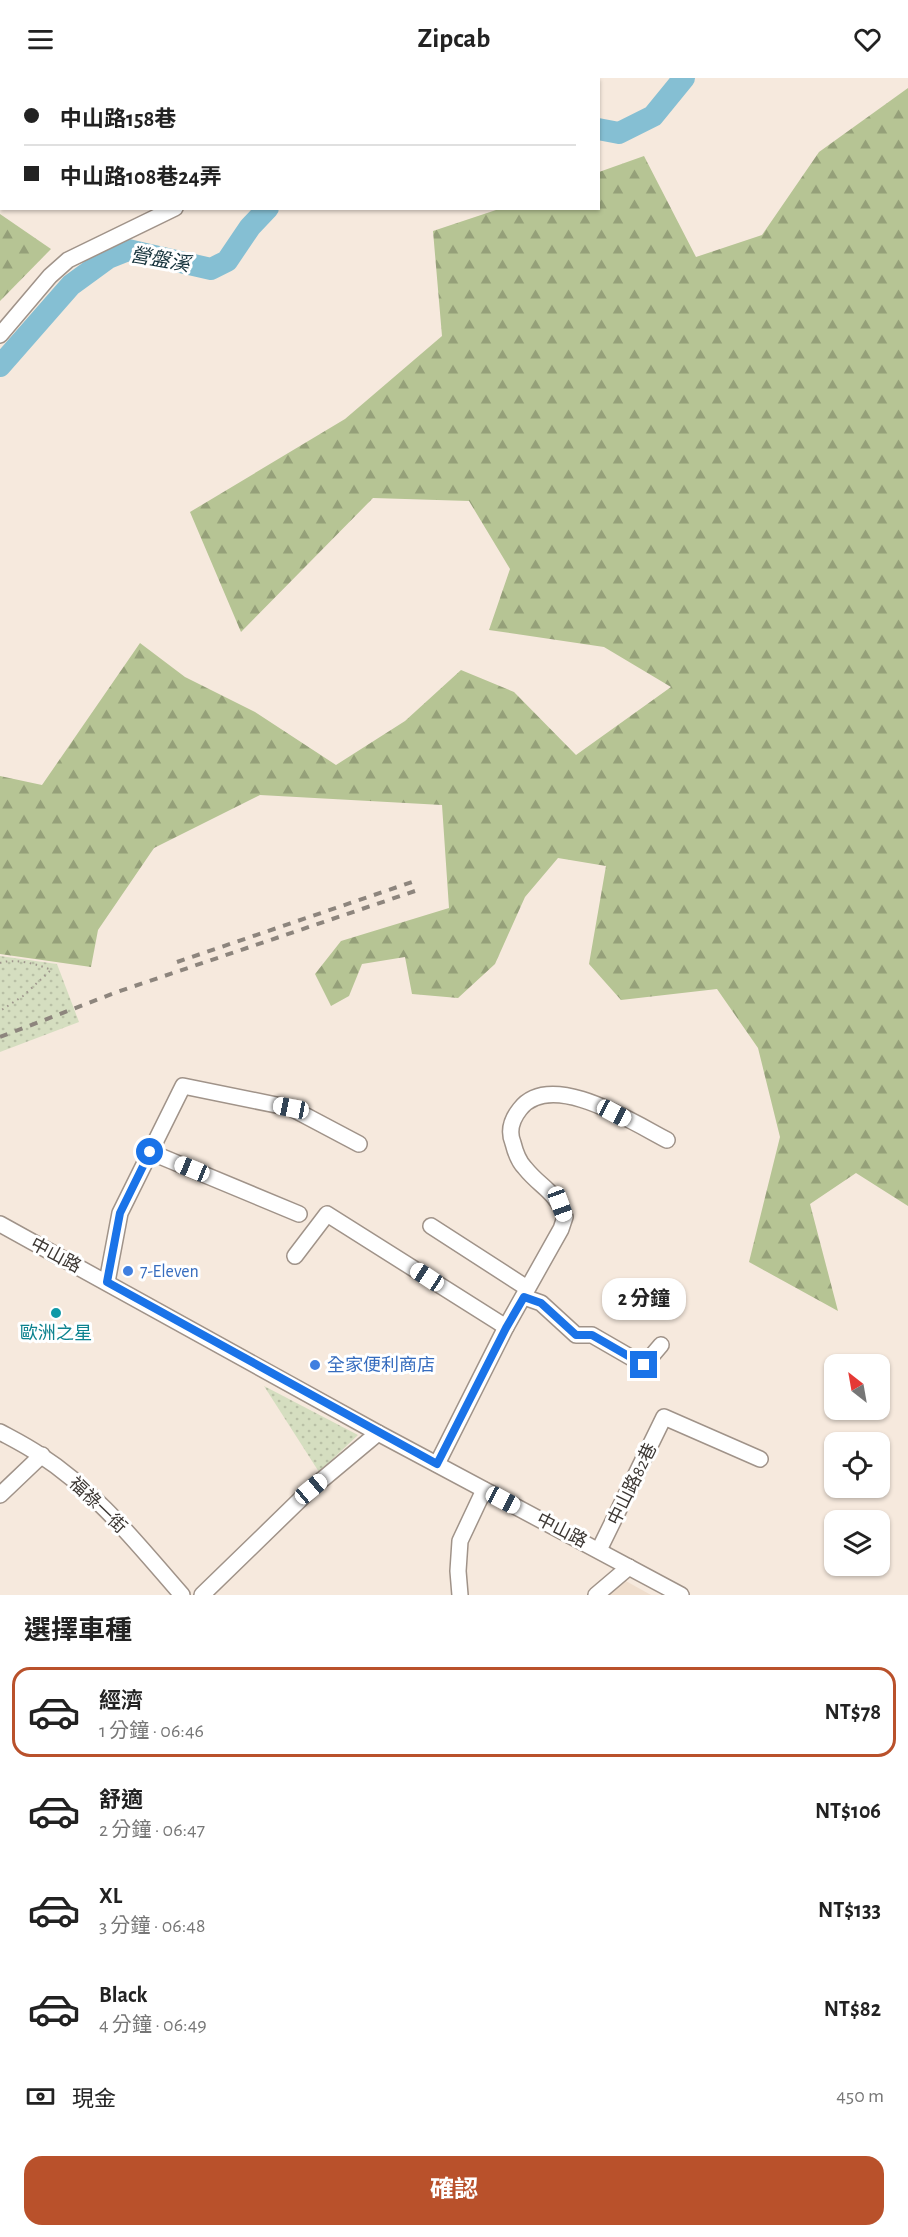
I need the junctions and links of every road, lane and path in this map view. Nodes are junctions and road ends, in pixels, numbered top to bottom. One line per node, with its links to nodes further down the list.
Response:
1 (171, 210): 2 (street)
2 (0, 335)
3 (0, 963): 4 (path)
4 (0, 1011)
5 (667, 1140): 13 (street)
6 (359, 1144): 7 (street)
7 (150, 1152): 8 (street); 12 (street)
8 (299, 1214)
9 (0, 1224): 12 (street, 中山路)
10 (431, 1226): 13 (street)
11 (296, 1257): 14 (street)
12 (107, 1282): 17 (street, 中山路)
13 (525, 1292): 14 (street); 15 (street)
14 (506, 1328): 20 (street)
15 (661, 1345)
16 (0, 1432): 18 (street, 福祿一街)
17 (378, 1433): 20 (street, 中山路); 26 (street)
18 (42, 1455): 22 (street); 25 (street, 福祿一街)
19 (760, 1459): 23 (street, 中山路82巷)
20 (437, 1464): 21 (street, 中山路)
21 (484, 1490): 23 (street, 中山路); 27 (street)
22 (0, 1494)
23 (599, 1550): 24 (street, 中山路)
24 (629, 1567): 28 (street); 29 (street, 中山路)
25 (182, 1595)
26 (202, 1595)
27 (460, 1595)
28 (596, 1595)
29 (681, 1595)

